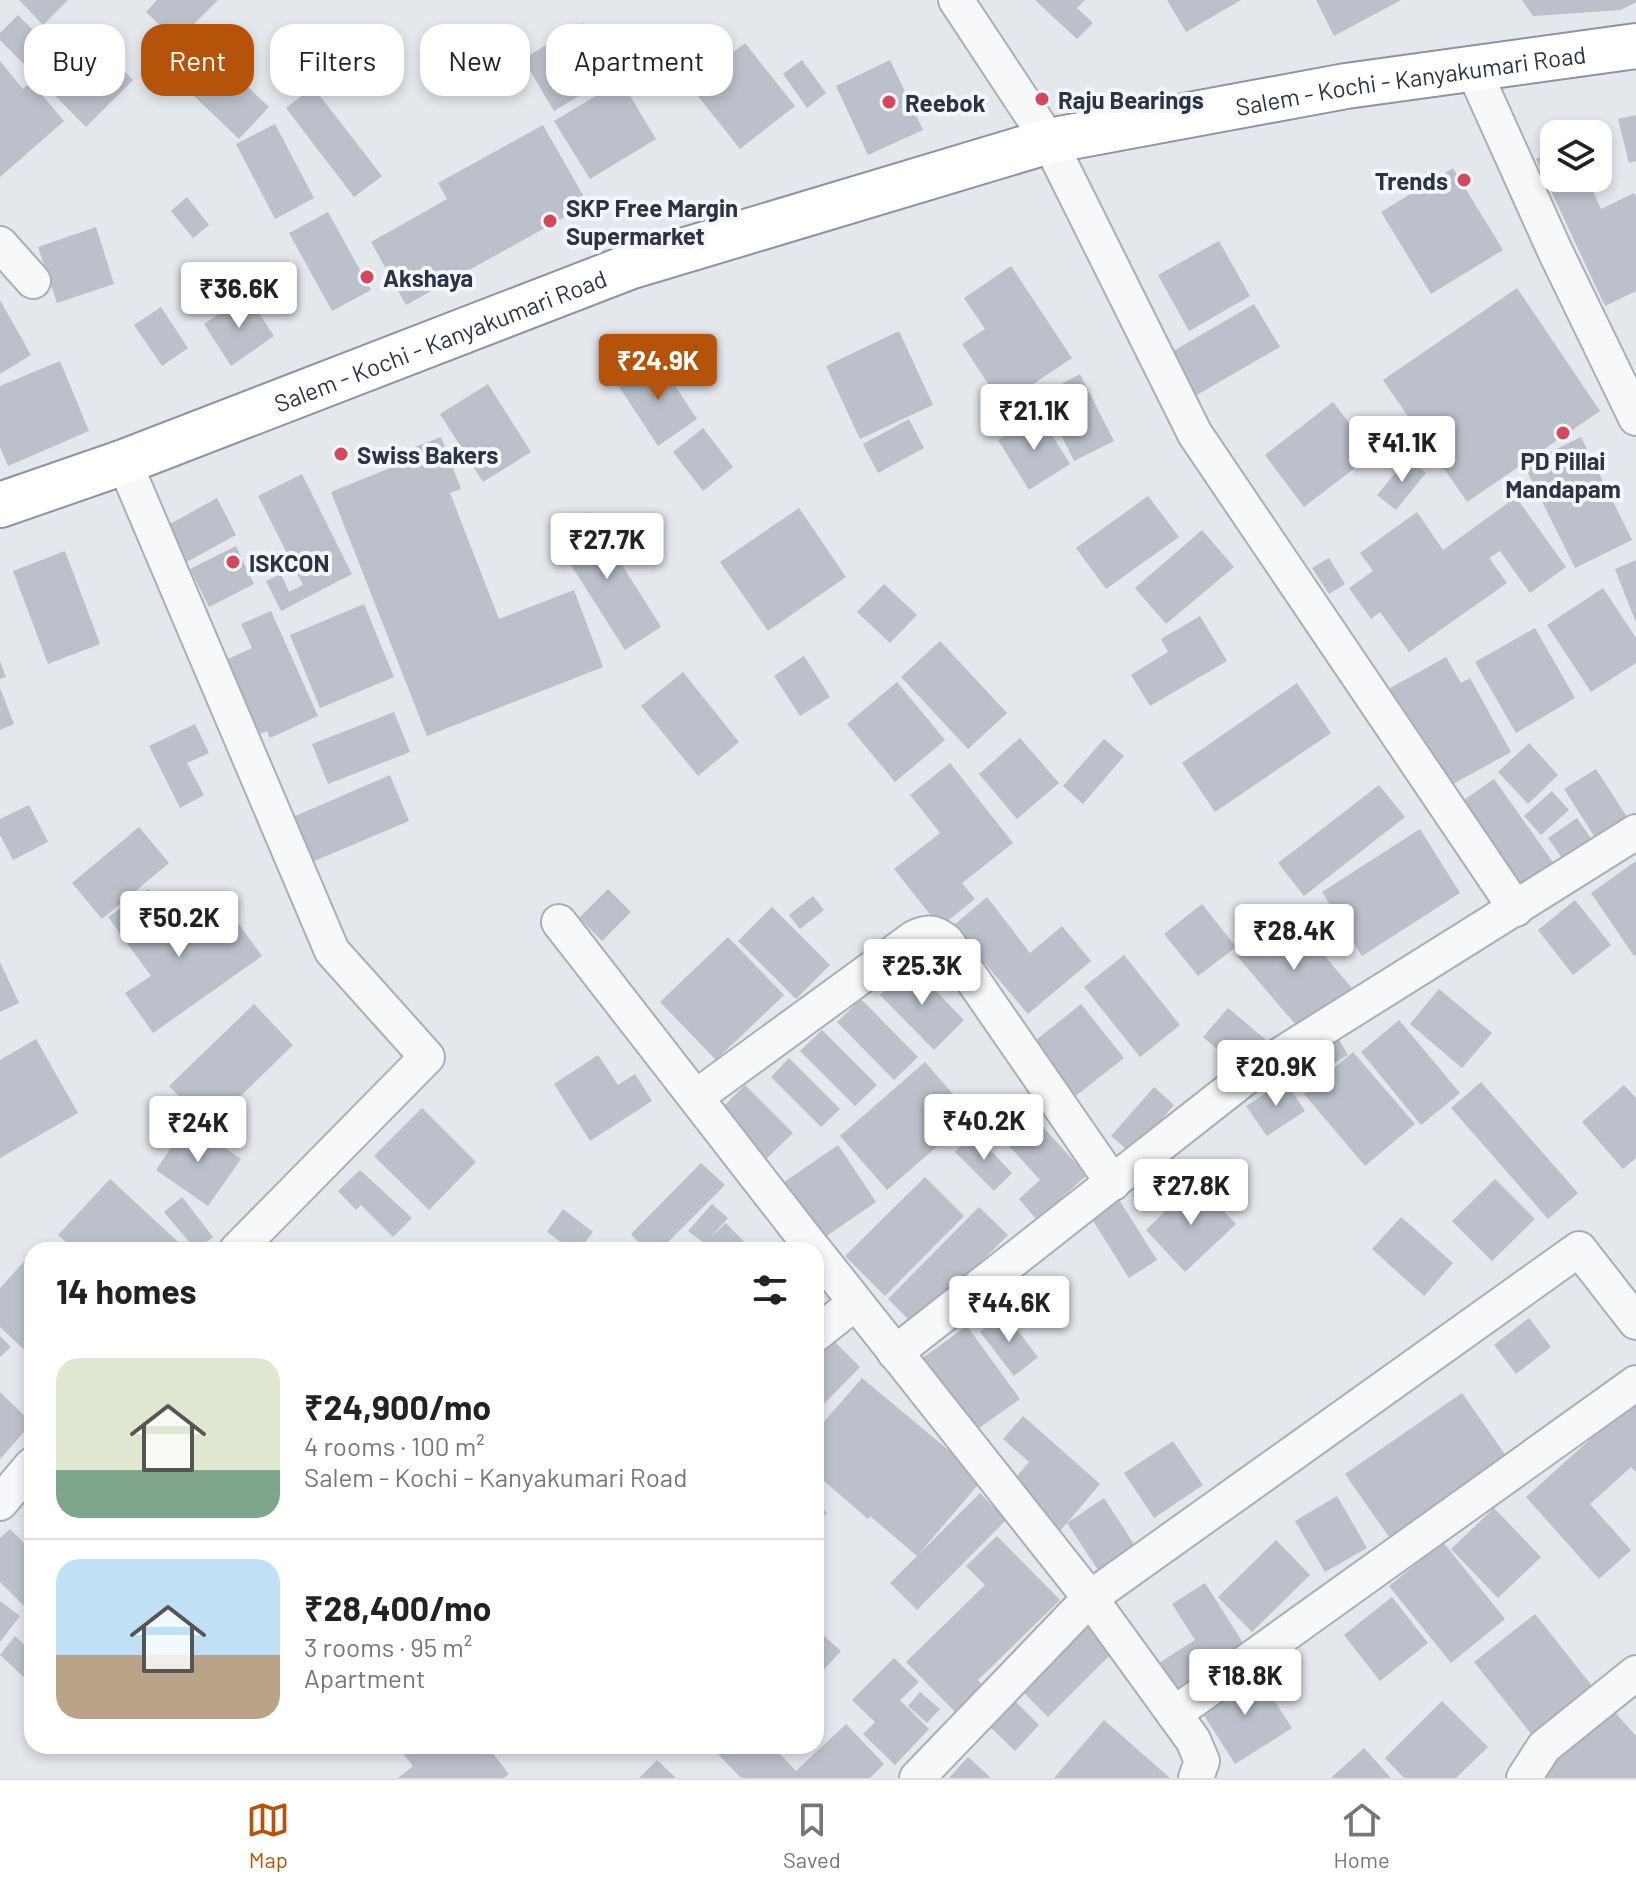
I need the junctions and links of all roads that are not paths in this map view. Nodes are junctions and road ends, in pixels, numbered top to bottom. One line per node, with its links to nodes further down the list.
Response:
1 (956, 0): 4 (street)
2 (1636, 46): 3 (highway, Salem - Kochi - Kanyakumari Road)
3 (1473, 69): 4 (highway, Salem - Kochi - Kanyakumari Road); 7 (street)
4 (1049, 141): 8 (highway, Salem - Kochi - Kanyakumari Road); 11 (street)
5 (0, 244): 6 (street)
6 (33, 281)
7 (1636, 418)
8 (124, 462): 9 (highway, Salem - Kochi - Kanyakumari Road); 15 (street)
9 (0, 505)
10 (1636, 832): 11 (street)
11 (1516, 909): 14 (street)
12 (559, 922): 13 (street)
13 (696, 1097): 14 (street); 16 (street)
14 (1113, 1183): 21 (street)
15 (245, 1242)
16 (808, 1242)
17 (824, 1263): 18 (street)
18 (855, 1303): 20 (street); 21 (street)
19 (1636, 1322): 25 (street)
20 (824, 1328)
21 (895, 1353): 25 (street)
22 (1636, 1383): 27 (street)
23 (24, 1474): 24 (street)
24 (0, 1503)
25 (1090, 1598): 27 (street); 29 (street)
26 (1636, 1673): 28 (street)
27 (1174, 1714): 30 (street)
28 (1523, 1777)
29 (917, 1778)
30 (1196, 1778)

